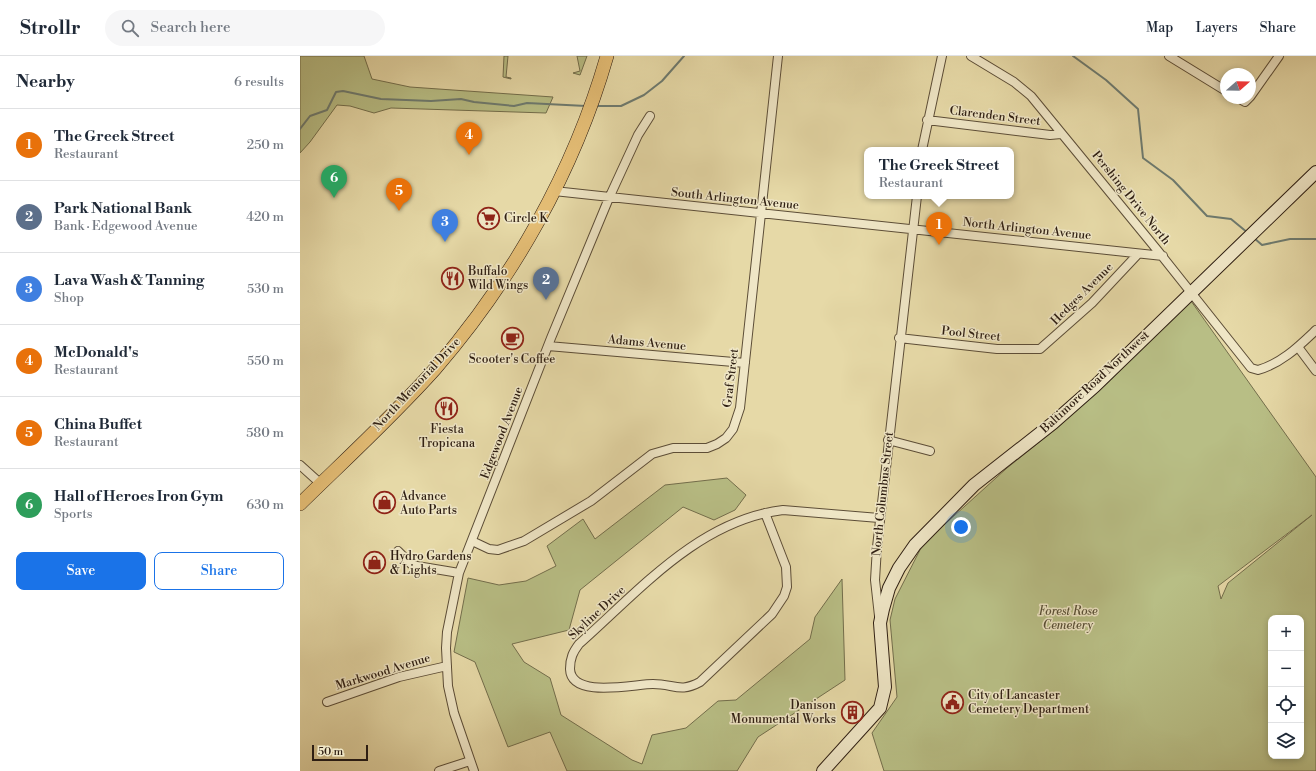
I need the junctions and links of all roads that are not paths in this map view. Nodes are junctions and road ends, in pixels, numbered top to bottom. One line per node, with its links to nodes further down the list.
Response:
1 (607, 56): 14 (main road, North Memorial Drive)
2 (778, 56): 17 (street, Graf Street)
3 (942, 56): 10 (street)
4 (971, 56): 11 (street, Pershing Drive North)
5 (1169, 56): 8 (street)
6 (1279, 56): 7 (street)
7 (1256, 86)
8 (1220, 87)
9 (650, 116): 15 (street, Edgewood Avenue)
10 (927, 120): 11 (street, Clarenden Street); 12 (street)
11 (1061, 134): 20 (street, Pershing Drive North)
12 (922, 147)
13 (1316, 173): 21 (main road, Baltimore Road Northwest)
14 (554, 191): 15 (street, South Arlington Avenue); 32 (main road, North Memorial Drive)
15 (609, 198): 17 (street, South Arlington Avenue); 24 (street, Edgewood Avenue)
16 (917, 199): 18 (street, North Columbus Street)
17 (762, 214): 18 (street, South Arlington Avenue); 27 (street, Graf Street)
18 (914, 230): 19 (street, North Arlington Avenue); 23 (street, North Columbus Street)
19 (1138, 254): 20 (street, North Arlington Avenue); 26 (street, Hedges Avenue)
20 (1163, 256): 21 (street, Pershing Drive North)
21 (1192, 292): 25 (street, Pershing Drive North); 39 (main road, Baltimore Road Northwest)
22 (1316, 330): 25 (street)
23 (900, 338): 26 (street, Pool Street); 29 (street, North Columbus Street)
24 (548, 346): 27 (street, Adams Avenue); 36 (street, Edgewood Avenue)
25 (1298, 347): 28 (street)
26 (1040, 349)
27 (745, 363): 36 (street, Graf Street)
28 (1316, 372)
29 (888, 440): 30 (street); 35 (street, North Columbus Street)
30 (930, 451)
31 (300, 465): 32 (street)
32 (320, 484): 33 (main road, North Memorial Drive)
33 (300, 504)
34 (765, 513): 34 (street, Skyline Drive); 35 (street, Skyline Drive)
35 (879, 518): 39 (street, North Columbus Street)
36 (472, 541): 38 (street, Edgewood Avenue)
37 (398, 551): 38 (street)
38 (459, 573): 40 (street, Edgewood Avenue)
39 (880, 623): 45 (main road, North Columbus Street)
40 (446, 666): 41 (street, Markwood Avenue); 42 (street, Edgewood Avenue)
41 (327, 702)
42 (470, 760): 43 (street); 44 (street, Edgewood Avenue)
43 (439, 771)
44 (474, 771)
45 (823, 771)

